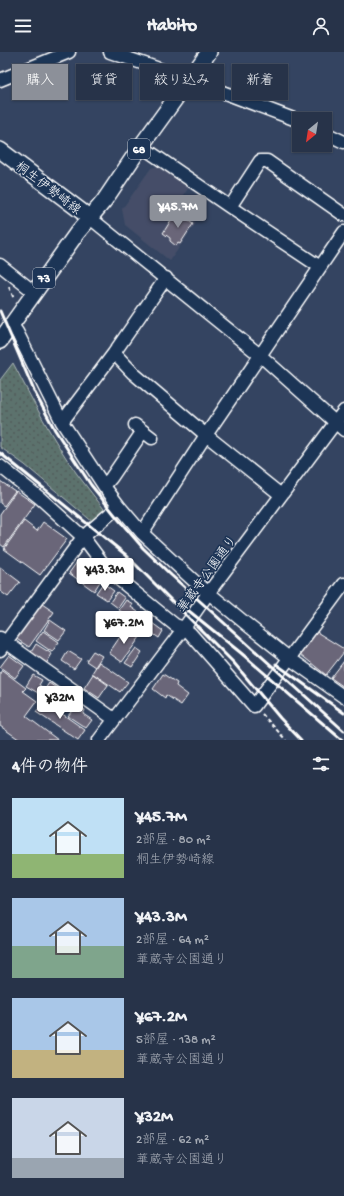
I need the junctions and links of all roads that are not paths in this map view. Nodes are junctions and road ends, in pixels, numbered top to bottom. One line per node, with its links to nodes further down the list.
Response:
1 (69, 52): 6 (street)
2 (110, 52): 4 (street)
3 (209, 52): 5 (main road, 桐生伊勢崎線 / 68)
4 (145, 64)
5 (200, 64)
6 (0, 80)
7 (224, 93): 9 (street)
8 (173, 100): 12 (main road, 桐生伊勢崎線 / 68)
9 (292, 118)
10 (332, 136): 11 (street)
11 (344, 142)
12 (141, 146): 14 (street); 16 (main road, 桐生伊勢崎線 / 68)
13 (0, 150): 16 (main road, 桐生伊勢崎線)
14 (230, 208): 15 (street); 19 (street)
15 (344, 215)
16 (89, 217): 20 (street); 21 (main road, 73)
17 (344, 232): 19 (street)
18 (0, 265): 21 (street)
19 (320, 267): 25 (street)
20 (166, 278): 24 (street); 25 (street)
21 (34, 292): 22 (main road, 73)
22 (12, 325): 23 (main road, 73); 27 (street)
23 (0, 338)
24 (114, 353): 27 (street); 30 (street)
25 (261, 356): 28 (street); 30 (street)
26 (344, 411): 28 (street, 華蔵寺公園通り)
27 (62, 422): 32 (street)
28 (340, 426): 33 (street, 華蔵寺公園通り)
29 (143, 431): 32 (street)
30 (206, 436): 33 (street); 35 (street)
31 (0, 466): 36 (street)
32 (104, 486): 34 (street)
33 (281, 495): 38 (street, 華蔵寺公園通り)
34 (119, 506): 35 (street); 36 (street)
35 (142, 533): 38 (street)
36 (83, 536): 39 (street); 40 (street)
37 (344, 584): 41 (street)
38 (209, 592): 39 (street, 華蔵寺公園通り); 41 (street)
39 (184, 628): 41 (street); 43 (street, 華蔵寺公園通り)
40 (2, 643): 43 (street)
41 (289, 658): 42 (street)
42 (344, 697)
43 (114, 719): 44 (street, 華蔵寺公園通り)
44 (99, 740)

